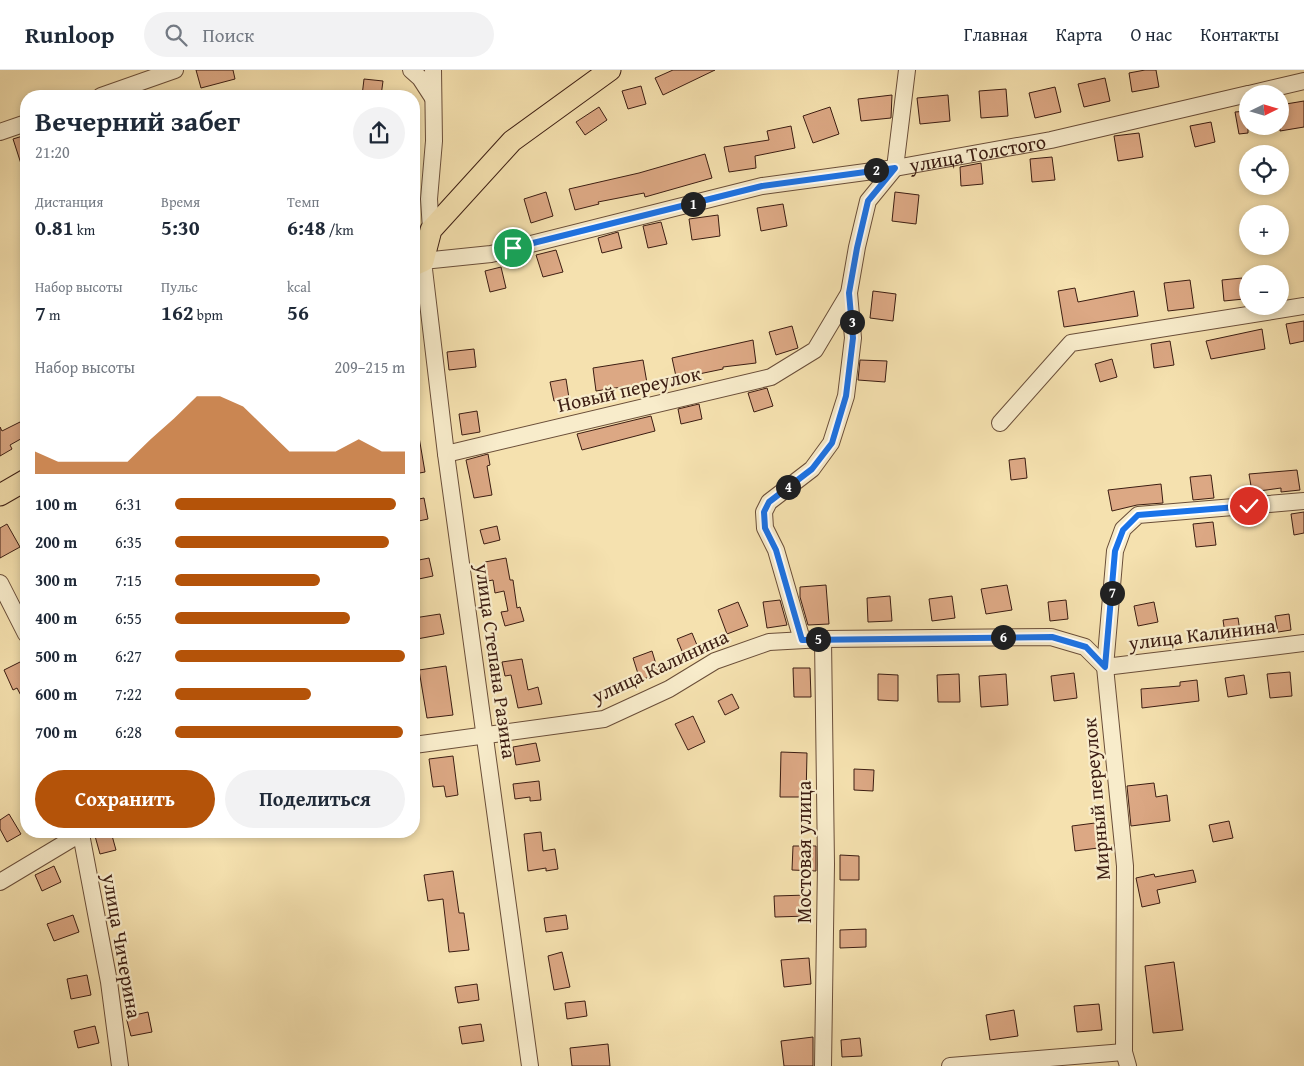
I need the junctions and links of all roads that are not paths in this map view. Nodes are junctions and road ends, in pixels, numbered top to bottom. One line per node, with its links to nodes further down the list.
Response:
1 (175, 70): 8 (street)
2 (411, 70): 10 (street)
3 (433, 70): 10 (street)
4 (610, 70): 14 (main road)
5 (907, 70): 13 (street)
6 (1304, 81): 7 (street, улица Толстого)
7 (1287, 85)
8 (118, 90)
9 (1239, 96): 13 (street, улица Толстого)
10 (434, 98): 14 (street)
11 (20, 125): 12 (street)
12 (0, 132)
13 (895, 168): 16 (street, улица Толстого); 18 (street)
14 (431, 230): 15 (main road)
15 (420, 258)
16 (420, 263)
17 (420, 277): 21 (street, улица Степана Разина)
18 (849, 293): 21 (street, Новый переулок); 28 (street)
19 (1304, 306): 20 (street)
20 (1000, 423)
21 (446, 454): 31 (street, улица Степана Разина)
22 (20, 483): 23 (main road)
23 (0, 495)
24 (1304, 501): 30 (street, Мирный переулок)
25 (0, 583): 26 (street)
26 (20, 622)
27 (823, 638): 28 (street, улица Калинина); 30 (street, улица Калинина); 39 (street, Мостовая улица)
28 (802, 640): 31 (street, улица Калинина)
29 (1304, 643): 30 (street, улица Калинина)
30 (1105, 667): 36 (street, Мирный переулок)
31 (485, 737): 32 (street, улица Калинина); 38 (street, улица Степана Разина)
32 (420, 744)
33 (73, 838): 35 (street)
34 (84, 838): 37 (street, улица Чичерина)
35 (0, 882)
36 (1126, 1059): 40 (street)
37 (120, 1066)
38 (530, 1066)
39 (824, 1066)
40 (950, 1066)

